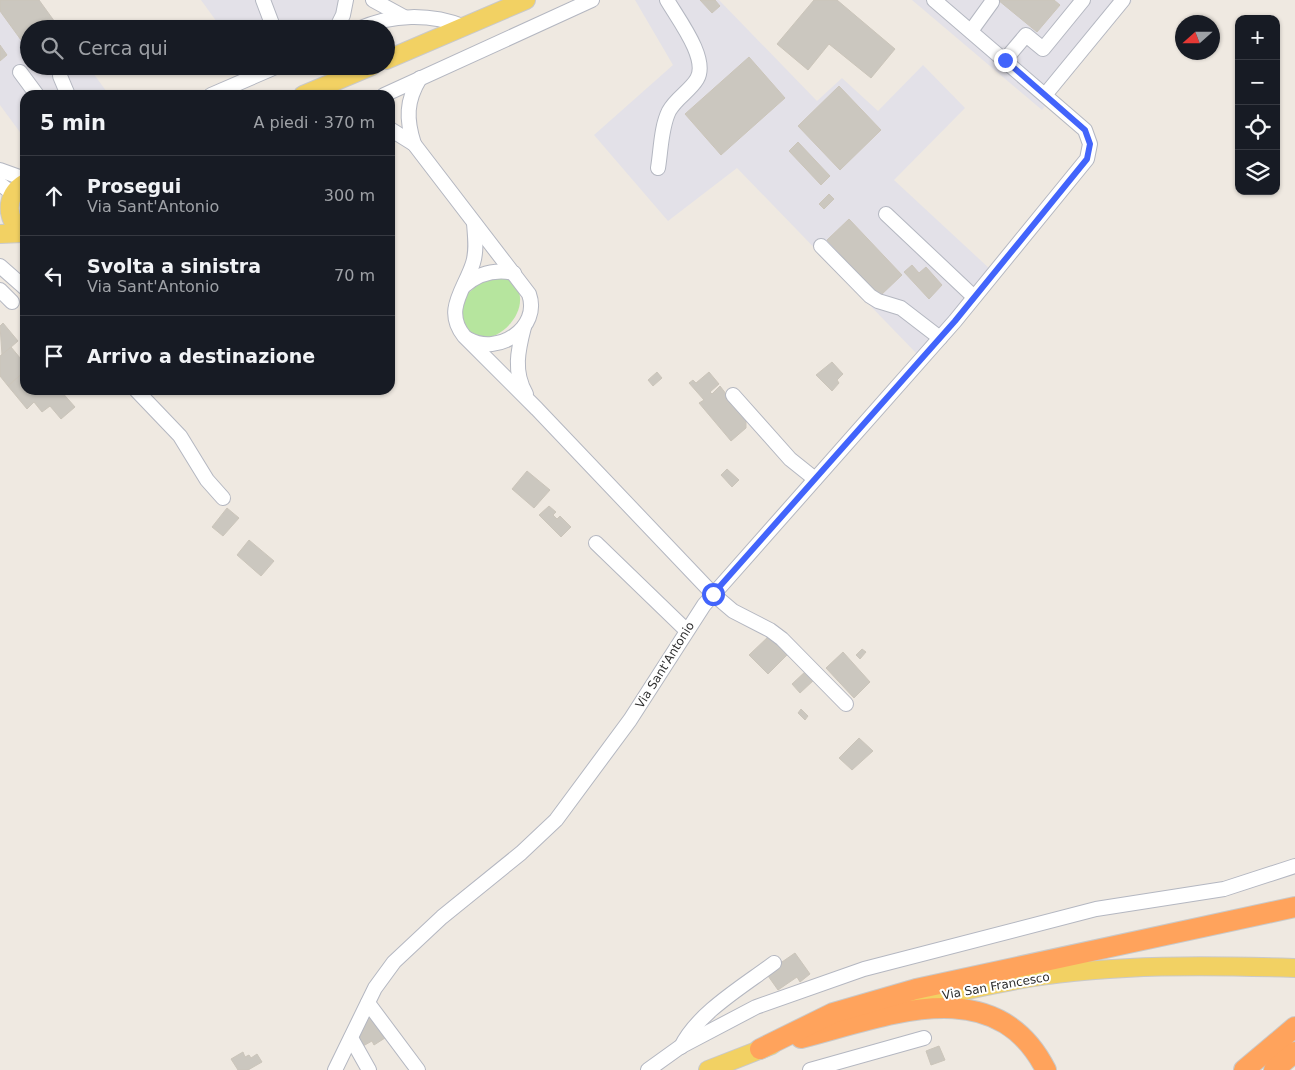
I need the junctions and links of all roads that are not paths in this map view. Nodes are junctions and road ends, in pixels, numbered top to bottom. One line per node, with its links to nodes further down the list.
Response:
1 (263, 0): 12 (street)
2 (346, 0): 13 (street)
3 (373, 0): 11 (street)
4 (526, 0): 15 (main road)
5 (592, 0): 23 (street)
6 (667, 0): 32 (street)
7 (1083, 0): 18 (street)
8 (1123, 0): 29 (street)
9 (941, 2): 16 (street, Via Sant'Antonio)
10 (992, 2): 16 (street)
11 (404, 17): 14 (street); 15 (street)
12 (271, 20)
13 (340, 20)
14 (384, 20)
15 (465, 28): 17 (main road)
16 (970, 31): 18 (street, Via Sant'Antonio)
17 (395, 56)
18 (1005, 60): 29 (street, Via Sant'Antonio)
19 (22, 75): 24 (street)
20 (257, 75): 26 (street)
21 (351, 75): 27 (main road)
22 (60, 76): 25 (street)
23 (420, 78): 28 (street); 31 (street)
24 (33, 90)
25 (66, 90)
26 (223, 90)
27 (316, 90)
28 (395, 90)
29 (1045, 95): 47 (street, Via Sant'Antonio)
30 (395, 132): 31 (street)
31 (414, 144): 37 (street)
32 (658, 168)
33 (0, 170): 34 (street)
34 (20, 177)
35 (9, 194): 38 (main road)
36 (886, 214): 47 (street)
37 (474, 223): 43 (street); 45 (street)
38 (20, 229)
39 (20, 233): 40 (main road)
40 (0, 234)
41 (821, 246): 51 (street)
42 (0, 266): 44 (street)
43 (514, 273): 45 (street); 49 (street)
44 (20, 284)
45 (461, 289): 50 (street)
46 (0, 290): 48 (street)
47 (974, 297): 51 (street, Via Sant'Antonio)
48 (12, 302)
49 (524, 327): 50 (street); 54 (street)
50 (464, 336): 54 (street)
51 (940, 338): 55 (street, Via Sant'Antonio)
52 (141, 395): 56 (street)
53 (733, 395): 55 (street)
54 (537, 409): 58 (street)
55 (815, 479): 58 (street, Via Sant'Antonio)
56 (223, 498)
57 (596, 544): 59 (street)
58 (713, 594): 59 (street, Via Sant'Antonio); 60 (street)
59 (686, 630): 65 (street, Via Sant'Antonio)
60 (846, 704)
61 (1295, 866): 69 (street)
62 (1295, 906): 70 (highway)
63 (774, 963): 69 (street)
64 (1295, 968): 70 (main road, Via San Francesco)
65 (368, 1002): 67 (street, Via Sant'Antonio); 74 (street)
66 (1295, 1027): 79 (highway)
67 (351, 1038): 72 (street, Via Sant'Antonio); 73 (street)
68 (924, 1038): 77 (street)
69 (680, 1047): 75 (street)
70 (760, 1049): 76 (main road, Via San Francesco); 78 (highway)
71 (1295, 1052): 80 (highway)
72 (335, 1070)
73 (369, 1070)
74 (418, 1070)
75 (648, 1070)
76 (708, 1070)
77 (810, 1070)
78 (1046, 1070)
79 (1244, 1070)
80 (1274, 1070)

